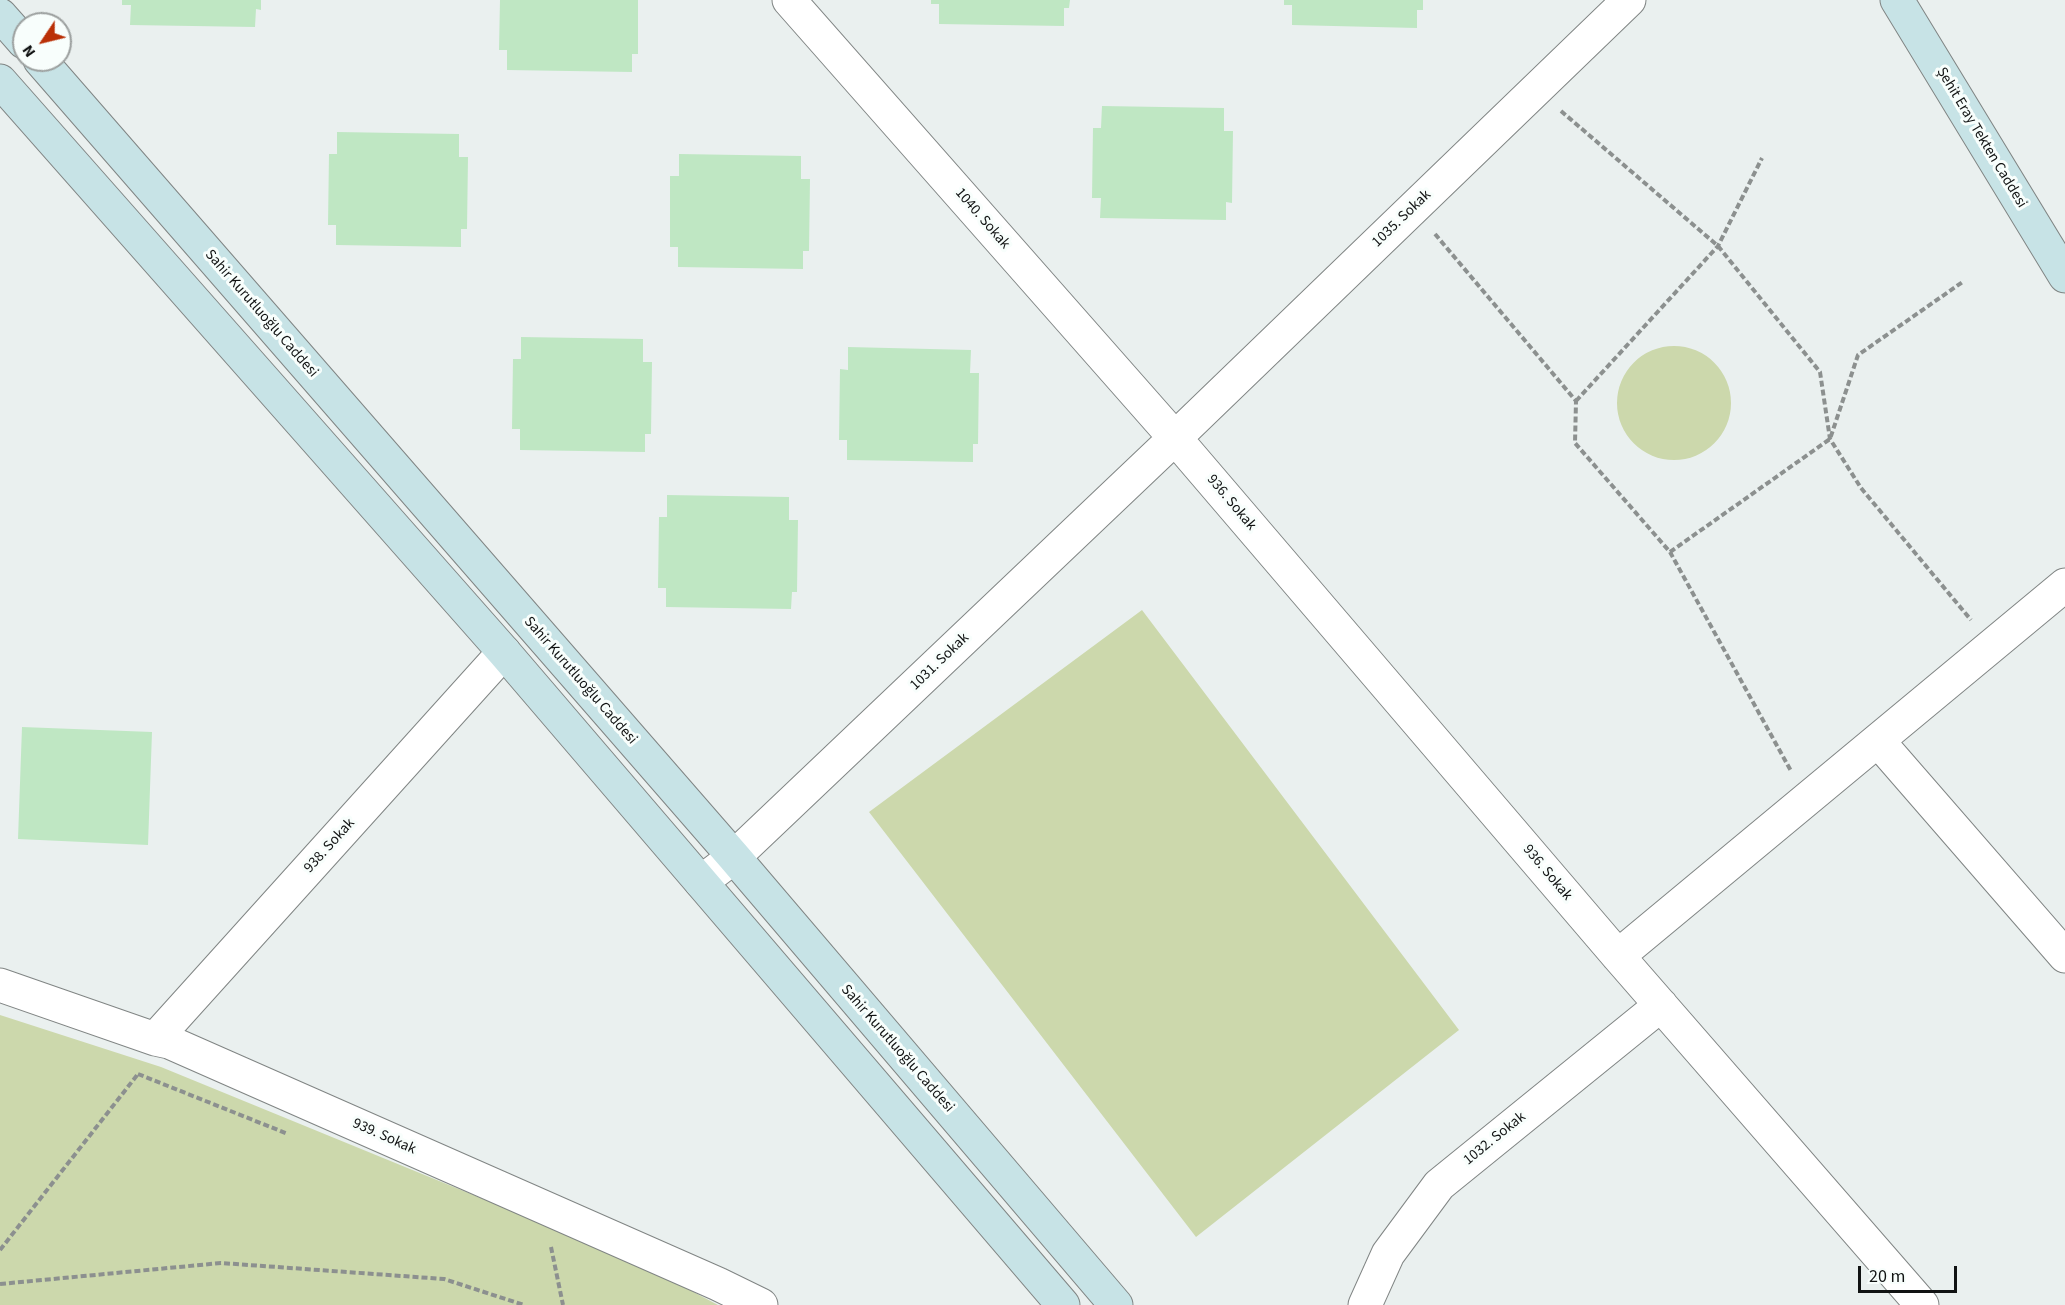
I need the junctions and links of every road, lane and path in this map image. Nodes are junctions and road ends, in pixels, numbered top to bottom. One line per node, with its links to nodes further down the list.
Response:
1 (789, 0): 15 (street, 1040. Sokak)
2 (1629, 0): 8 (street, 1035. Sokak)
3 (1897, 0): 12 (street, Şehit Eray Tekten Caddesi)
4 (0, 15): 5 (street)
5 (12, 28)
6 (50, 72): 23 (street, Sahir Kurutluoğlu Caddesi)
7 (0, 81): 20 (street)
8 (1536, 90): 10 (street, 1035. Sokak); 11 (path)
9 (1762, 158): 11 (path)
10 (1413, 208): 14 (path); 15 (street, 1035. Sokak)
11 (1718, 246): 14 (path); 16 (path)
12 (2065, 276)
13 (1964, 282): 16 (path)
14 (1576, 401): 17 (path)
15 (1175, 438): 23 (street, 1031. Sokak); 25 (street, 936. Sokak)
16 (1830, 439): 17 (path); 19 (path)
17 (1670, 552): 22 (path)
18 (2065, 585): 19 (street)
19 (1993, 646): 21 (street)
20 (504, 652): 24 (street); 29 (street, 938. Sokak)
21 (1879, 742): 22 (street); 26 (street)
22 (1808, 801): 25 (street)
23 (734, 857): 24 (street, 1031. Sokak); 39 (street, Sahir Kurutluoğlu Caddesi)
24 (701, 882): 38 (street)
25 (1618, 956): 28 (street, 936. Sokak)
26 (2065, 956)
27 (0, 985): 29 (street, 939. Sokak)
28 (1661, 1005): 40 (street, 1032. Sokak); 41 (street, 936. Sokak)
29 (162, 1041): 30 (path); 37 (street, 939. Sokak)
30 (138, 1074): 31 (path); 33 (path)
31 (294, 1136)
32 (549, 1240): 36 (path)
33 (0, 1250)
34 (0, 1284): 35 (path)
35 (524, 1305)
36 (563, 1305)
37 (761, 1305)
38 (1063, 1305)
39 (1116, 1305)
40 (1365, 1305)
41 (1922, 1305)

